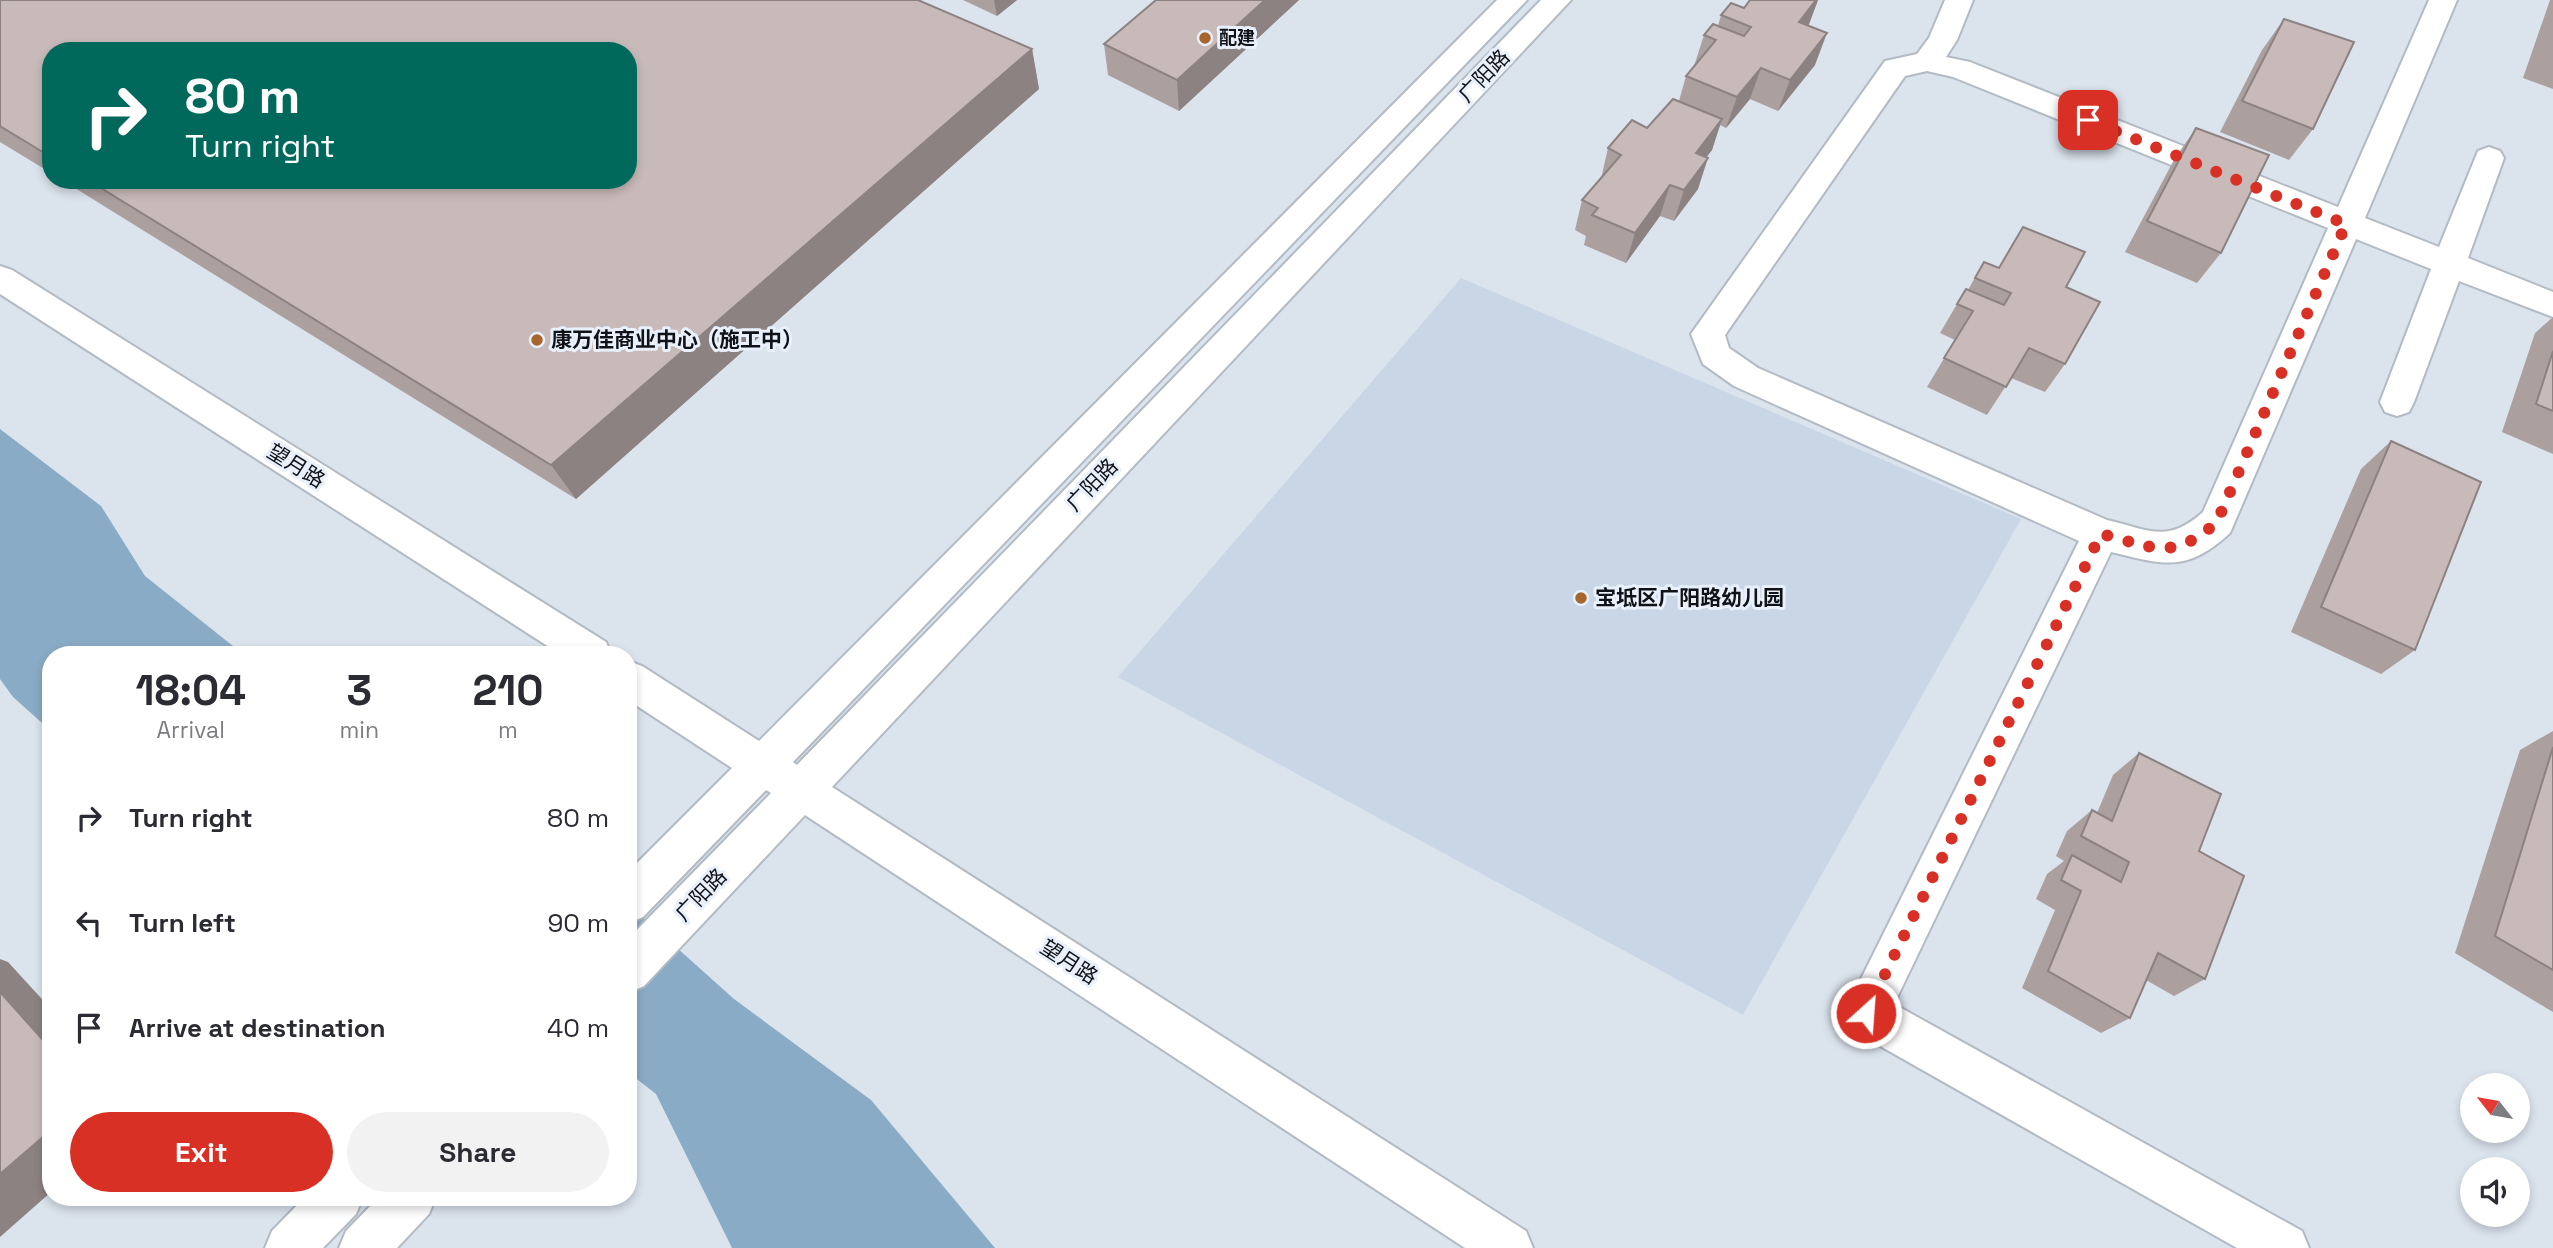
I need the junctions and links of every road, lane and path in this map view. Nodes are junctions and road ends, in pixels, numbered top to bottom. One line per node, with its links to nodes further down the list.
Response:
1 (1513, 0): 15 (street, 广阳路)
2 (1557, 0): 16 (street, 广阳路)
3 (1958, 0): 5 (street)
4 (2444, 0): 7 (street)
5 (1927, 62): 7 (street); 12 (street)
6 (2489, 158): 8 (street)
7 (2346, 224): 8 (street); 12 (street)
8 (2449, 264): 10 (street); 11 (street)
9 (0, 278): 13 (street, 望月路)
10 (2553, 305)
11 (2397, 402)
12 (2101, 534): 24 (street)
13 (579, 646)
14 (637, 684): 15 (street, 望月路)
15 (764, 764): 16 (street, 望月路); 17 (street, 广阳路)
16 (803, 789): 18 (street, 广阳路); 23 (street, 望月路)
17 (637, 893)
18 (637, 962)
19 (330, 1206): 21 (street)
20 (403, 1206): 22 (street)
21 (289, 1248)
22 (363, 1248)
23 (1509, 1248)
24 (2285, 1248)

